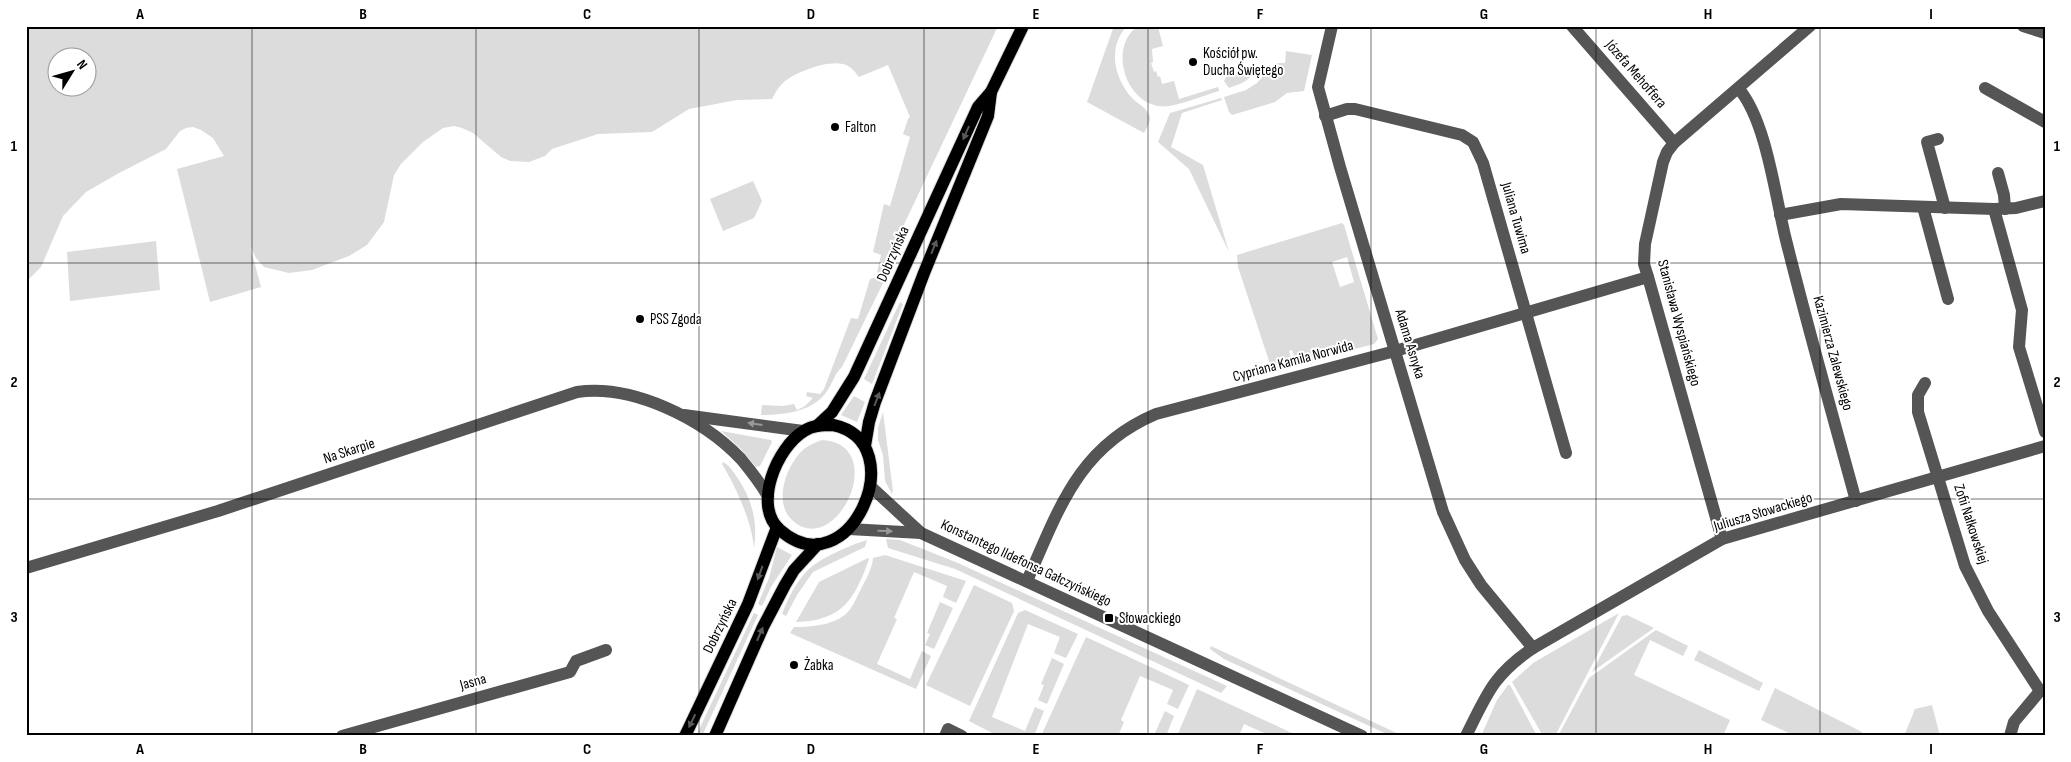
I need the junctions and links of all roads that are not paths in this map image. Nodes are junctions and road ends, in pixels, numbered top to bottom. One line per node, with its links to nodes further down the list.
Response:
1 (1023, 26): 9 (main road, Dobrzyńska)
2 (1332, 26): 10 (street, Adama Asnyka)
3 (1572, 26): 13 (street, Józefa Mehoffera)
4 (1810, 26): 8 (street, Stanisława Wyspiańskiego)
5 (2023, 26): 6 (street)
6 (2045, 33)
7 (1985, 88): 11 (street)
8 (1739, 89): 13 (street, Stanisława Wyspiańskiego); 19 (street, Kazimierza Zalewskiego)
9 (991, 92): 26 (main road, Dobrzyńska, one-way to 26); 29 (main road, Dobrzyńska, one-way to 9)
10 (1325, 116): 22 (street, Juliana Tuwima); 23 (street, Adama Asnyka)
11 (2045, 122)
12 (1938, 139): 17 (street)
13 (1674, 143): 20 (street, Stanisława Wyspiańskiego)
14 (1998, 173): 18 (street)
15 (2045, 201): 18 (street)
16 (1922, 207): 17 (street); 19 (street); 21 (street)
17 (1945, 208): 18 (street)
18 (2000, 209): 28 (street)
19 (1780, 214): 35 (street, Kazimierza Zalewskiego)
20 (1648, 278): 22 (street, Cypriana Kamila Norwida); 39 (street, Stanisława Wyspiańskiego)
21 (1948, 299)
22 (1525, 312): 23 (street, Cypriana Kamila Norwida); 31 (street, Juliana Tuwima)
23 (1395, 351): 42 (street, Cypriana Kamila Norwida); 43 (street, Adama Asnyka)
24 (1925, 383): 32 (street, Zofii Nałkowskiej)
25 (681, 415): 27 (street, one-way to 25); 34 (street); 41 (street, Na Skarpie)
26 (817, 426): 27 (main road); 29 (main road)
27 (803, 431): 34 (main road)
28 (2045, 432)
29 (865, 446): 33 (main road)
30 (2045, 446): 32 (street, Juliusza Słowackiego)
31 (1566, 453)
32 (1939, 478): 35 (street, Juliusza Słowackiego); 45 (street, Zofii Nałkowskiej)
33 (870, 486): 37 (main road); 38 (street, Konstantego Ildefonsa Gałczyńskiego)
34 (768, 496): 36 (main road)
35 (1856, 501): 39 (street, Juliusza Słowackiego)
36 (777, 527): 40 (main road); 48 (main road, Dobrzyńska, one-way to 48)
37 (849, 529): 38 (street, Konstantego Ildefonsa Gałczyńskiego, one-way to 38); 40 (main road)
38 (921, 532): 42 (street, Konstantego Ildefonsa Gałczyńskiego)
39 (1722, 540): 43 (street, Juliusza Słowackiego)
40 (818, 544): 49 (main road, one-way to 40)
41 (26, 568)
42 (1027, 580): 51 (street, Konstantego Ildefonsa Gałczyńskiego)
43 (1533, 648): 52 (street, Juliusza Słowackiego)
44 (606, 650): 47 (street, Jasna)
45 (2042, 691): 53 (street, Zofii Nałkowskiej)
46 (947, 732): 50 (street)
47 (342, 736)
48 (685, 736)
49 (715, 736)
50 (962, 736)
51 (1362, 736)
52 (1466, 736)
53 (2010, 736)

